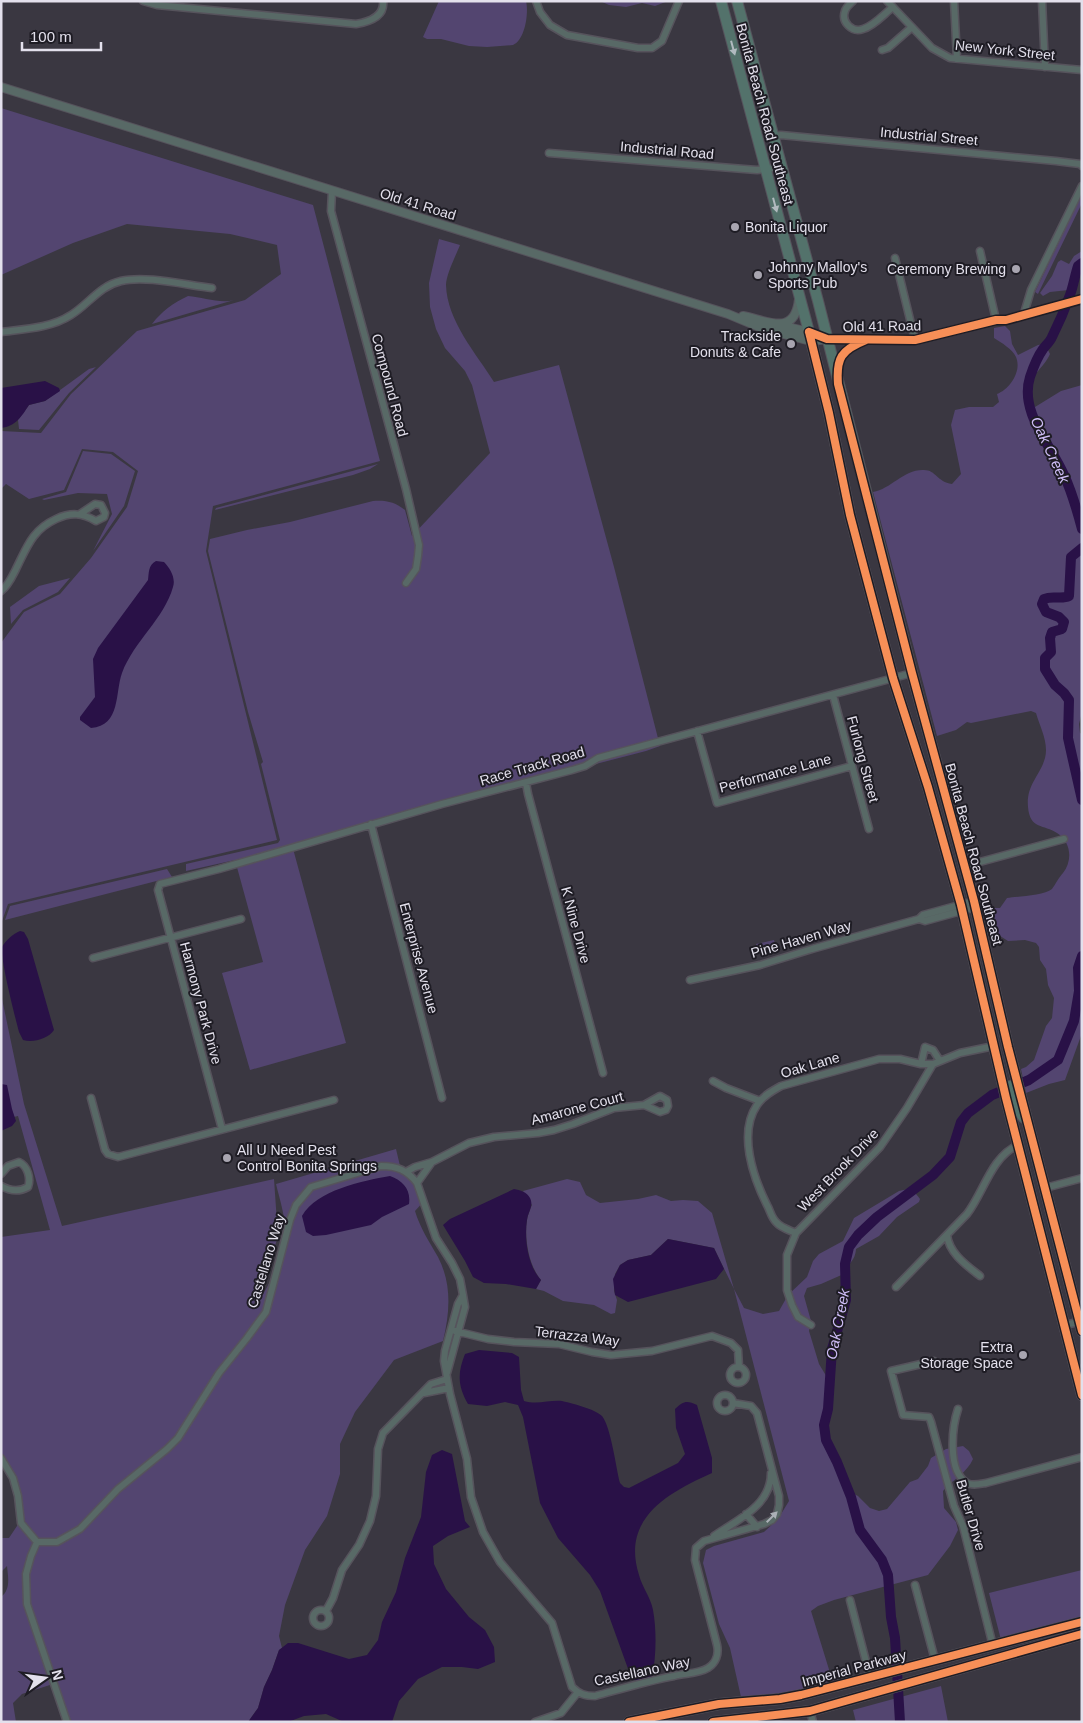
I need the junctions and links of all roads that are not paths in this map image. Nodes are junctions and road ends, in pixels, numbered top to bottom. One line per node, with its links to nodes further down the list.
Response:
1 (143, 1): 2 (street)
2 (383, 1)
3 (536, 1): 4 (street)
4 (679, 1)
5 (721, 1): 22 (main road, Bonita Beach Road Southeast, one-way to 22)
6 (738, 1): 18 (main road, Bonita Beach Road Southeast)
7 (852, 1): 11 (street)
8 (887, 1): 11 (street, New York Street)
9 (954, 1): 14 (street)
10 (1042, 1): 15 (street)
11 (893, 7): 12 (street, New York Street)
12 (912, 27): 13 (street); 14 (street, New York Street)
13 (882, 50)
14 (957, 59): 15 (street, New York Street)
15 (1045, 67): 16 (street, New York Street)
16 (1082, 70)
17 (1, 86): 24 (street, Old 41 Road)
18 (773, 136): 20 (street, Industrial Street); 21 (main road, Bonita Beach Road Southeast)
19 (549, 153): 22 (street, Industrial Road)
20 (1082, 166)
21 (782, 167): 22 (street, Industrial Road); 38 (main road, Bonita Beach Road Southeast)
22 (765, 169): 29 (main road, Bonita Beach Road Southeast, one-way to 29)
23 (1082, 186): 32 (street)
24 (332, 191): 33 (street, Old 41 Road); 43 (street, Compound Road)
25 (980, 251): 34 (street)
26 (895, 258): 40 (street)
27 (212, 288): 36 (street)
28 (1082, 294): 31 (street, Old 41 Road)
29 (800, 297): 35 (street); 37 (main road, Bonita Beach Road Southeast)
30 (1082, 299): 31 (street, Old 41 Road)
31 (1056, 304): 32 (street, Old 41 Road); 34 (street, Old 41 Road)
32 (1025, 310): 34 (street, Old 41 Road)
33 (728, 314): 35 (street, Old 41 Road); 37 (street, Old 41 Road)
34 (996, 320): 40 (street, Old 41 Road)
35 (778, 325): 37 (street, Old 41 Road)
36 (1, 332)
37 (810, 337): 38 (street, Old 41 Road); 46 (main road, Bonita Beach Road Southeast)
38 (827, 339): 39 (street, Old 41 Road); 41 (main road, Bonita Beach Road Southeast)
39 (866, 340): 40 (street, Old 41 Road); 41 (street)
40 (915, 340)
41 (838, 384): 45 (main road, Bonita Beach Road Southeast)
42 (80, 514): 44 (street)
43 (406, 583)
44 (1, 591)
45 (912, 673): 46 (street, Race Track Road); 54 (main road, Bonita Beach Road Southeast)
46 (893, 678): 47 (street, Race Track Road); 57 (main road, Bonita Beach Road Southeast)
47 (833, 695): 48 (street, Race Track Road); 49 (street, Furlong Street)
48 (697, 731): 49 (street, Performance Lane); 50 (street, Race Track Road)
49 (852, 766): 52 (street, Furlong Street)
50 (526, 782): 51 (street, Race Track Road); 65 (street, K Nine Drive)
51 (370, 824): 55 (street, Race Track Road); 70 (street, Enterprise Avenue)
52 (869, 829)
53 (1064, 839): 54 (street)
54 (965, 866): 56 (main road, Bonita Beach Road Southeast)
55 (160, 884): 59 (street, Harmony Park Drive)
56 (975, 904): 57 (street, Pine Haven Way); 66 (main road, Bonita Beach Road Southeast)
57 (962, 908): 61 (street, Pine Haven Way); 62 (main road, Bonita Beach Road Southeast)
58 (240, 919): 59 (street)
59 (170, 937): 60 (street); 74 (street, Harmony Park Drive)
60 (92, 958)
61 (690, 980)
62 (994, 1046): 63 (street); 66 (main road, Bonita Beach Road Southeast)
63 (936, 1063): 64 (street, Oak Lane); 64 (street); 84 (street, West Brook Drive)
64 (921, 1064): 72 (street, Oak Lane)
65 (602, 1073)
66 (1008, 1074): 68 (main road, Bonita Beach Road Southeast); 68 (main road, Bonita Beach Road Southeast)
67 (713, 1081): 72 (street)
68 (1013, 1096): 75 (main road, Bonita Beach Road Southeast); 82 (main road, Bonita Beach Road Southeast)
69 (91, 1098): 74 (street)
70 (442, 1098)
71 (334, 1100): 74 (street)
72 (760, 1101): 84 (street)
73 (644, 1105): 76 (street, Amarone Court)
74 (222, 1129)
75 (1018, 1145): 83 (main road); 85 (street); 89 (main road, Bonita Beach Road Southeast)
76 (432, 1162): 77 (street, Amarone Court); 80 (street)
77 (406, 1172): 80 (street, Castellano Way); 106 (street, Castellano Way)
78 (1, 1174): 81 (street)
79 (1082, 1178): 82 (street)
80 (418, 1183): 91 (street, Castellano Way)
81 (1, 1186)
82 (1045, 1188): 83 (main road, Bonita Beach Road Southeast)
83 (1051, 1213): 90 (main road, Bonita Beach Road Southeast)
84 (796, 1233): 88 (street, West Brook Drive)
85 (947, 1235): 86 (street); 87 (street)
86 (980, 1276)
87 (896, 1288)
88 (811, 1325)
89 (1065, 1325): 90 (street); 97 (main road, Bonita Beach Road Southeast)
90 (1081, 1325)
91 (454, 1331): 93 (street, Terrazza Way); 94 (street, Castellano Way)
92 (934, 1361): 112 (street, Butler Drive)
93 (739, 1367)
94 (447, 1377): 95 (street, Castellano Way); 96 (street)
95 (449, 1388): 96 (street); 117 (street, Castellano Way)
96 (424, 1393): 109 (street)
97 (1082, 1395)
98 (733, 1403): 102 (street, Castellano Way)
99 (958, 1409): 100 (street)
100 (1082, 1457)
101 (1, 1458): 106 (street)
102 (771, 1467): 103 (street, Castellano Way); 104 (street, Castellano Way, one-way to 102)
103 (746, 1514): 104 (street); 105 (street, Castellano Way)
104 (757, 1527): 105 (street, Castellano Way)
105 (710, 1538): 117 (street, Castellano Way)
106 (37, 1542): 121 (street)
107 (915, 1585): 113 (street)
108 (850, 1600): 116 (street)
109 (326, 1611)
110 (1082, 1622): 112 (main road, Imperial Parkway)
111 (1082, 1634): 114 (main road, Imperial Parkway)
112 (993, 1646): 113 (main road, Imperial Parkway); 114 (main road)
113 (935, 1660): 115 (main road); 116 (main road, Imperial Parkway)
114 (975, 1664): 115 (main road, Imperial Parkway)
115 (942, 1674): 118 (main road, Imperial Parkway)
116 (870, 1677): 119 (main road, Imperial Parkway)
117 (578, 1692): 122 (street)
118 (810, 1711): 120 (main road, Imperial Parkway); 125 (street)
119 (648, 1719): 123 (main road, Imperial Parkway)
120 (731, 1721): 124 (main road, Imperial Parkway)
121 (67, 1722)
122 (535, 1722)
123 (629, 1722)
124 (712, 1722)
125 (813, 1722)

